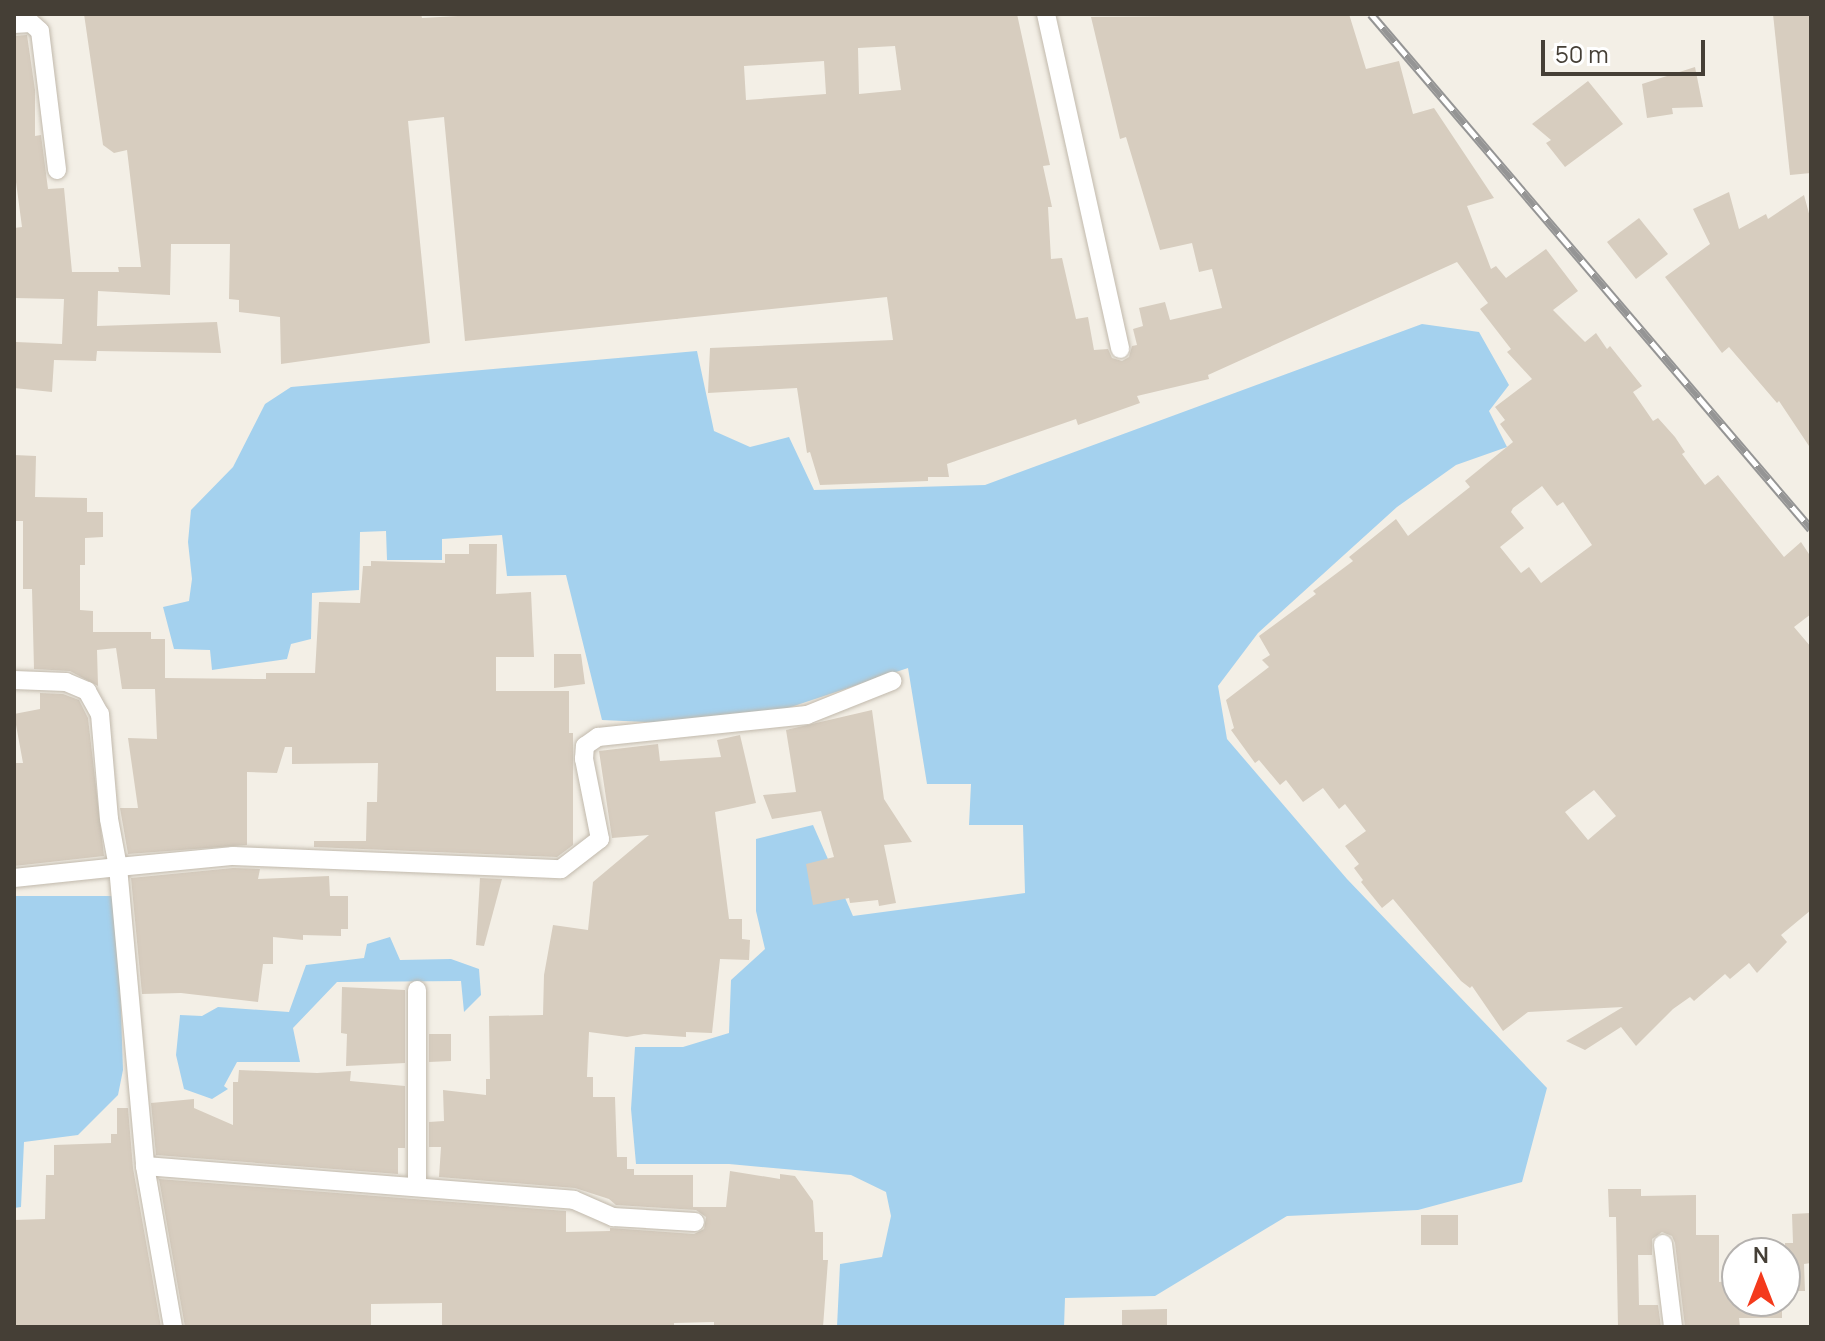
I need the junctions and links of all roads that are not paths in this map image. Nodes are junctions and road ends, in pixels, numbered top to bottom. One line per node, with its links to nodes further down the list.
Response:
1 (1046, 14): 4 (street)
2 (14, 24): 3 (street)
3 (57, 170)
4 (1120, 349)
5 (14, 680): 7 (street)
6 (892, 681): 7 (street)
7 (118, 867): 8 (street); 10 (street)
8 (14, 878)
9 (417, 990): 11 (street)
10 (145, 1166): 11 (street); 14 (street)
11 (417, 1187): 12 (street)
12 (695, 1222)
13 (1663, 1244): 15 (street)
14 (173, 1327)
15 (1673, 1327)

